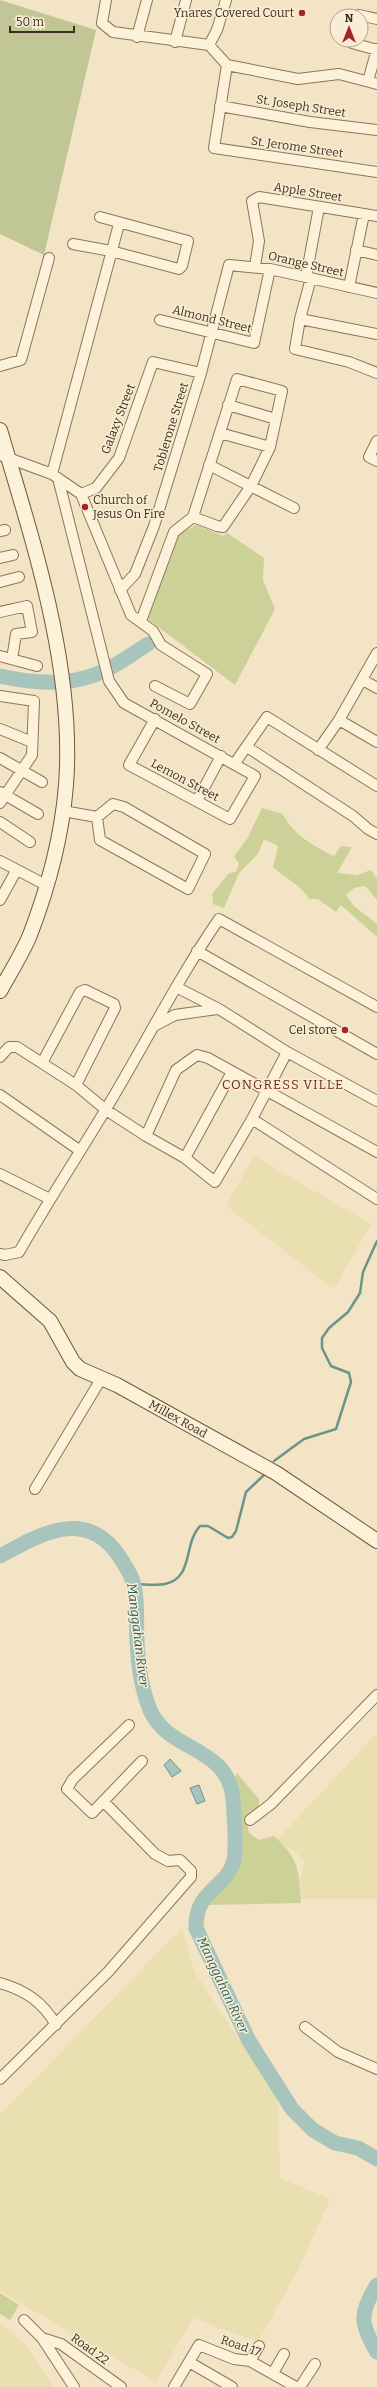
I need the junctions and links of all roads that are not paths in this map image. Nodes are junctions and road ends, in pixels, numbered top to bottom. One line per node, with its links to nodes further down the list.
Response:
1 (106, 0): 5 (street)
2 (147, 0): 5 (street)
3 (186, 0): 6 (street)
4 (226, 0): 7 (street)
5 (137, 37): 6 (street)
6 (175, 42): 7 (street)
7 (209, 45): 9 (street)
8 (377, 50): 10 (street)
9 (227, 65): 10 (street); 11 (street)
10 (372, 83)
11 (220, 106): 12 (street, St. Joseph Street); 13 (street, St. Jerome Street)
12 (377, 130)
13 (377, 172)
14 (319, 207): 15 (street, Apple Street); 25 (street, Apple Street); 27 (street)
15 (364, 214): 16 (street, Apple Street); 20 (street)
16 (377, 216)
17 (100, 217): 18 (street)
18 (119, 224): 21 (street); 21 (street)
19 (73, 244): 21 (street)
20 (356, 250): 22 (street); 28 (street)
21 (111, 251): 46 (street)
22 (377, 255)
23 (49, 258): 34 (street)
24 (229, 265): 25 (street, Orange Street); 32 (street, Toblerone Street)
25 (255, 266): 26 (street, Orange Street)
26 (270, 269): 27 (street, Orange Street); 32 (street, Almond Street)
27 (308, 278): 28 (street, Orange Street); 30 (street)
28 (348, 287): 29 (street, Orange Street)
29 (377, 293)
30 (300, 319): 33 (street); 36 (street)
31 (160, 320): 32 (street, Almond Street)
32 (211, 333): 35 (street, Toblerone Street)
33 (377, 334)
34 (0, 366)
35 (201, 373): 48 (street, Galaxy Street); 55 (street, Toblerone Street)
36 (377, 373)
37 (228, 405): 38 (street); 38 (street); 40 (street)
38 (276, 419): 42 (street)
39 (0, 430): 43 (street)
40 (220, 433): 42 (street); 45 (street)
41 (377, 441): 44 (street)
42 (270, 447): 47 (street)
43 (4, 456): 46 (street); 81 (street)
44 (377, 461)
45 (209, 465): 47 (street); 50 (street)
46 (55, 476): 48 (street); 66 (street, Pomelo Street)
47 (251, 486): 49 (street); 50 (street)
48 (81, 494): 55 (street)
49 (294, 508)
50 (193, 517): 57 (street)
51 (13, 555): 52 (street)
52 (0, 558)
53 (19, 577): 54 (street)
54 (0, 582)
55 (120, 590): 57 (street)
56 (0, 612): 60 (street)
57 (141, 621): 63 (street)
58 (377, 653): 62 (street)
59 (0, 656): 60 (street)
60 (12, 659): 61 (street)
61 (37, 666)
62 (363, 680): 64 (street); 67 (street)
63 (155, 686)
64 (377, 688)
65 (0, 696): 69 (street)
66 (155, 719): 73 (street, Pomelo Street); 80 (street, Lemon Street)
67 (339, 720): 70 (street); 72 (street)
68 (0, 729): 69 (street)
69 (32, 742): 76 (street)
70 (377, 742)
71 (247, 747): 72 (street); 75 (street); 86 (street)
72 (318, 750): 78 (street)
73 (222, 756): 75 (street, Pomelo Street); 80 (street)
74 (0, 758): 76 (street)
75 (235, 764): 84 (street, Pomelo Street)
76 (23, 772): 77 (street); 79 (street)
77 (42, 782)
78 (377, 786)
79 (2, 796): 82 (street)
80 (197, 801): 84 (street, Lemon Street)
81 (62, 811): 83 (street); 90 (street)
82 (38, 814)
83 (97, 817): 83 (street)
84 (230, 819)
85 (0, 822): 87 (street)
86 (377, 834)
87 (30, 842)
88 (0, 861): 89 (street)
89 (16, 871): 90 (street); 91 (street)
90 (46, 885): 94 (street)
91 (0, 900)
92 (197, 951): 93 (street); 95 (street); 99 (street)
93 (176, 987): 96 (street); 97 (street)
94 (0, 991)
95 (377, 1007)
96 (219, 1009): 97 (street); 98 (street)
97 (154, 1026): 107 (street)
98 (287, 1052): 104 (street); 106 (street)
99 (377, 1054)
100 (0, 1057): 101 (street)
101 (42, 1063): 103 (street); 103 (street)
102 (232, 1072): 104 (street); 109 (street); 112 (street)
103 (76, 1085): 107 (street)
104 (267, 1091): 108 (street); 111 (street)
105 (0, 1095): 110 (street)
106 (377, 1101)
107 (106, 1110): 109 (street); 110 (street)
108 (252, 1119): 112 (street); 115 (street)
109 (146, 1136): 112 (street)
110 (79, 1150): 114 (street)
111 (377, 1152)
112 (185, 1158)
113 (0, 1174): 114 (street)
114 (50, 1199): 116 (street)
115 (377, 1199)
116 (0, 1254)
117 (0, 1277): 118 (street, Millex Road)
118 (101, 1379): 119 (street); 120 (street, Millex Road)
119 (35, 1488)
120 (377, 1541)
121 (377, 1695): 125 (street)
122 (129, 1725): 124 (street)
123 (142, 1761): 124 (street)
124 (104, 1802): 127 (street)
125 (250, 1820)
126 (0, 1983): 127 (street)
127 (56, 2025): 130 (street)
128 (305, 2027): 129 (street)
129 (377, 2069)
130 (0, 2079)
131 (24, 2320): 132 (street)
132 (42, 2338): 139 (street); 140 (street, Road 22)
133 (259, 2346): 135 (street)
134 (284, 2354): 138 (street)
135 (250, 2361): 136 (street, Road 17); 138 (street, Road 17)
136 (189, 2362): 141 (street); 142 (street)
137 (315, 2364): 144 (street)
138 (273, 2373): 143 (street, Road 17)
139 (74, 2387)
140 (121, 2387)
141 (174, 2387)
142 (232, 2387)
143 (296, 2387)
144 (300, 2387)

